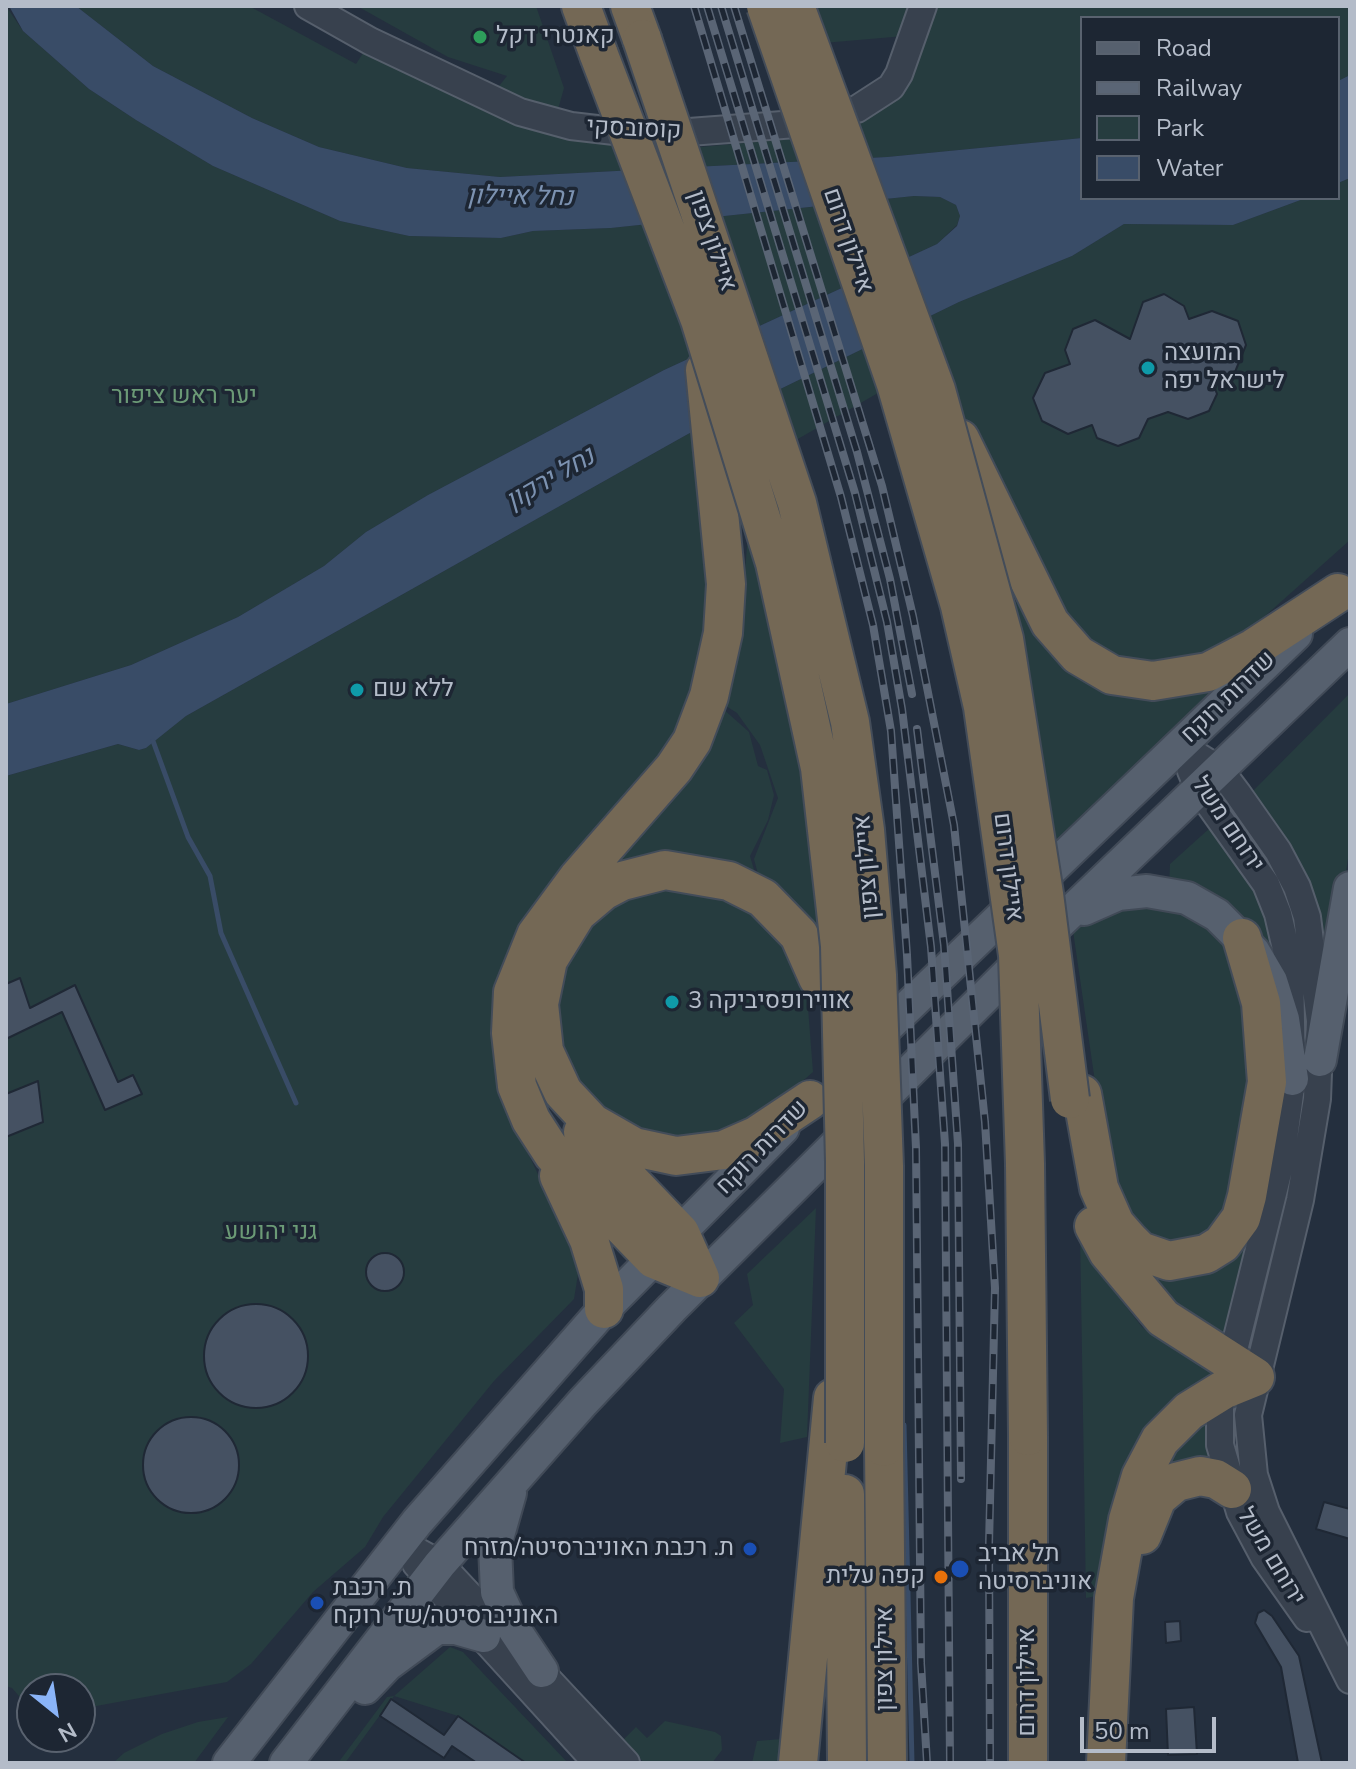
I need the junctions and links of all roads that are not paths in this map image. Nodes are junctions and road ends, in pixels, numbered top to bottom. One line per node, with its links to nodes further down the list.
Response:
1 (308, 6): 5 (street, קוסובסקי)
2 (581, 6): 7 (highway, bridge)
3 (766, 6): 43 (highway, איילון דרום, bridge)
4 (795, 6): 8 (highway, bridge)
5 (923, 6)
6 (636, 23): 42 (highway, איילון צפון, bridge)
7 (700, 320): 21 (highway, bridge); 23 (highway, bridge)
8 (936, 390): 9 (highway, bridge); 14 (highway, bridge)
9 (1344, 587): 11 (main road, שדרות רוקח)
10 (1350, 644): 12 (main road, שדרות רוקח)
11 (1180, 745): 12 (street, ירוחם משל); 20 (main road, שדרות רוקח)
12 (1210, 780): 14 (main road, שדרות רוקח); 17 (street, ירוחם משל); 18 (street, ירוחם משל)
13 (1350, 888): 17 (main road)
14 (1051, 910): 15 (main road); 19 (highway, bridge); 24 (main road, שדרות רוקח)
15 (1242, 938): 18 (main road); 19 (highway)
16 (539, 1004): 20 (highway); 22 (highway); 23 (highway, bridge)
17 (1320, 1060): 26 (street, ירוחם משל)
18 (1292, 1079): 26 (street, ירוחם משל)
19 (1076, 1097): 26 (highway)
20 (810, 1100): 22 (main road, שדרות רוקח)
21 (531, 1120): 22 (highway); 25 (highway)
22 (667, 1246): 24 (highway); 25 (main road, שדרות רוקח)
23 (845, 1261): 27 (highway, bridge)
24 (700, 1278): 28 (main road, שדרות רוקח)
25 (604, 1309): 30 (main road, שדרות רוקח)
26 (1236, 1376): 29 (street, ירוחם משל); 33 (highway); 35 (street, ירוחם משל)
27 (837, 1444): 40 (highway); 41 (highway)
28 (513, 1483): 31 (main road, שדרות רוקח); 34 (main road)
29 (1232, 1489): 33 (highway); 35 (street, ירוחם משל)
30 (400, 1542): 31 (street); 36 (main road, שדרות רוקח)
31 (434, 1572): 32 (street); 34 (street); 37 (main road, שדרות רוקח)
32 (484, 1636): 37 (main road); 38 (street)
33 (1110, 1654): 44 (highway)
34 (542, 1671): 39 (street)
35 (1347, 1674)
36 (229, 1763)
37 (287, 1763)
38 (597, 1763)
39 (626, 1763)
40 (798, 1763)
41 (847, 1763)
42 (887, 1763)
43 (1028, 1763)
44 (1106, 1763)

